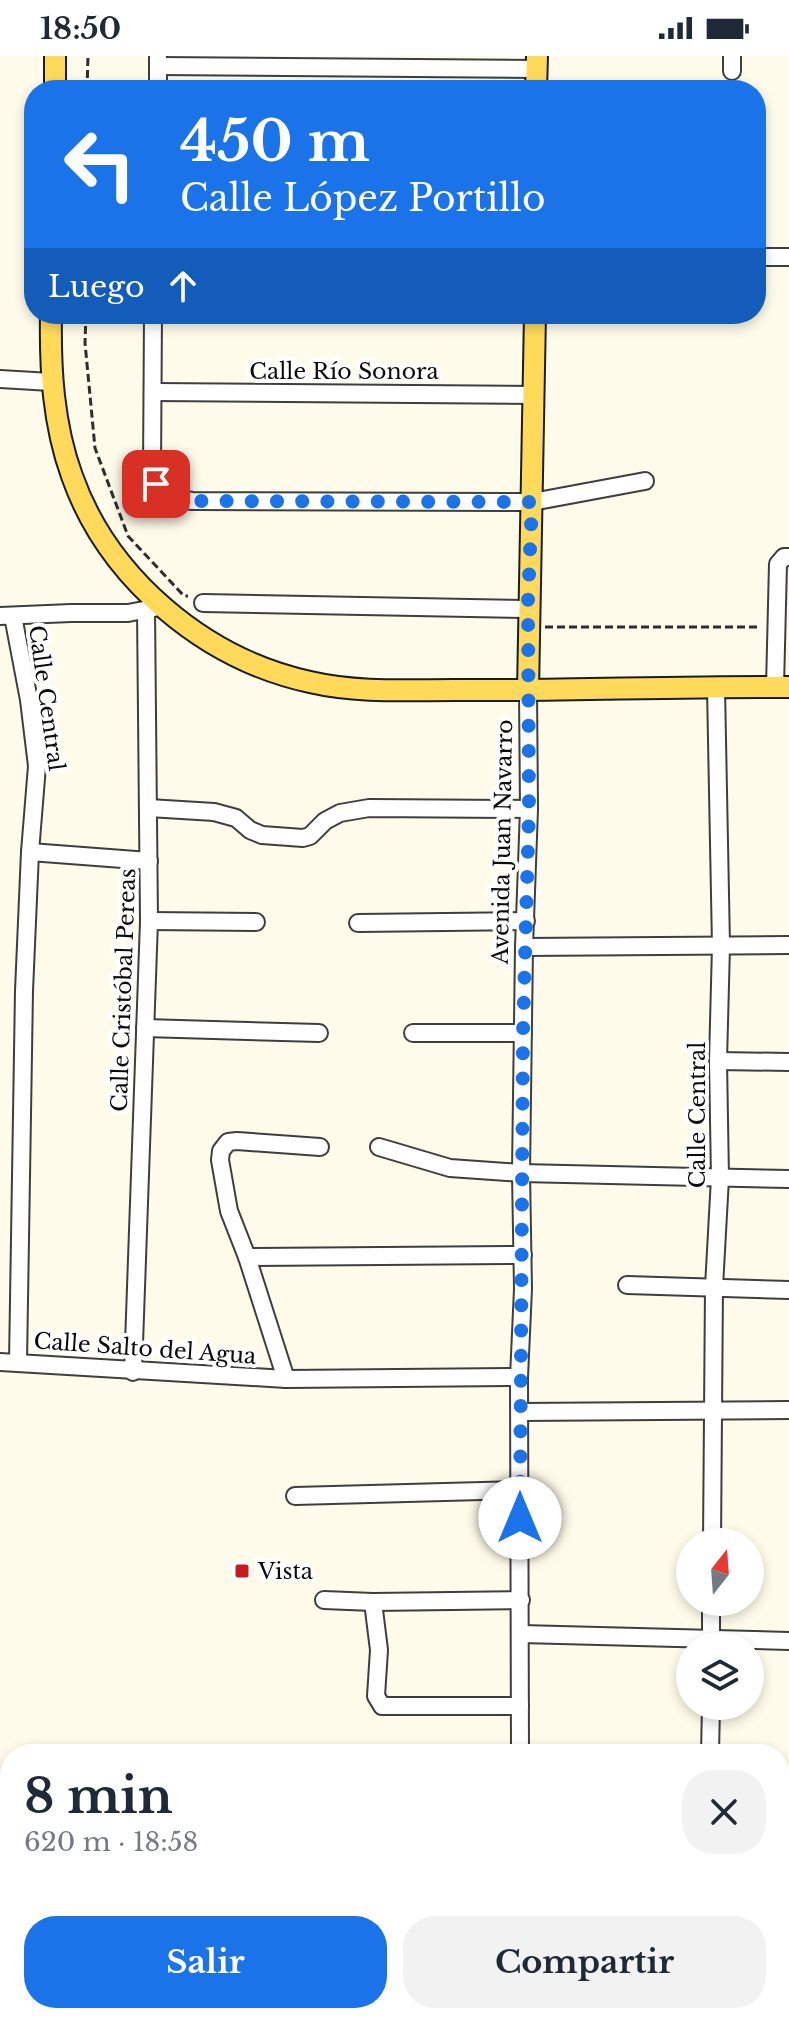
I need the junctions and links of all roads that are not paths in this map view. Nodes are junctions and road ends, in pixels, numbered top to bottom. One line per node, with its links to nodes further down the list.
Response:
1 (55, 56): 4 (main road)
2 (158, 61): 3 (street)
3 (536, 62)
4 (55, 80)
5 (766, 257): 6 (street)
6 (789, 257)
7 (51, 324): 11 (main road)
8 (153, 324): 12 (street)
9 (535, 324): 13 (main road, Avenida Juan Navarro)
10 (0, 379): 11 (street)
11 (51, 382): 18 (main road)
12 (154, 392): 13 (street, Calle Río Sonora); 15 (street)
13 (534, 395): 15 (main road, Avenida Juan Navarro)
14 (645, 481): 15 (street)
15 (532, 502): 19 (main road, Avenida Juan Navarro)
16 (789, 557): 21 (street)
17 (201, 600): 19 (street)
18 (153, 608): 20 (street); 24 (main road); 25 (street, Calle Cristóbal Pereas)
19 (528, 609): 24 (main road, Avenida Juan Navarro)
20 (7, 616): 27 (street, Calle Central)
21 (781, 619): 22 (street)
22 (782, 687): 23 (main road)
23 (716, 688): 24 (main road); 34 (street, Calle Central)
24 (528, 691): 26 (street, Avenida Juan Navarro)
25 (149, 808): 26 (street); 28 (street, Calle Cristóbal Pereas)
26 (529, 809): 30 (street, Avenida Juan Navarro)
27 (30, 852): 28 (street); 53 (street, Calle Central)
28 (149, 861): 29 (street, Calle Cristóbal Pereas)
29 (149, 921): 31 (street); 36 (street, Calle Cristóbal Pereas)
30 (526, 921): 32 (street); 35 (street, Avenida Juan Navarro)
31 (256, 922)
32 (358, 923)
33 (789, 945): 34 (street)
34 (721, 946): 35 (street); 40 (street, Calle Central)
35 (524, 947): 39 (street, Avenida Juan Navarro)
36 (145, 1028): 37 (street); 54 (street, Calle Cristóbal Pereas)
37 (319, 1033)
38 (413, 1033): 39 (street)
39 (523, 1033): 44 (street, Avenida Juan Navarro)
40 (718, 1061): 41 (street); 45 (street, Calle Central)
41 (789, 1062)
42 (320, 1147): 48 (street)
43 (379, 1147): 44 (street)
44 (521, 1173): 45 (street); 47 (street, Avenida Juan Navarro)
45 (720, 1178): 46 (street); 50 (street, Calle Central)
46 (789, 1179)
47 (523, 1255): 48 (street); 55 (street, Avenida Juan Navarro)
48 (247, 1257): 56 (street)
49 (627, 1285): 50 (street)
50 (714, 1287): 51 (street); 58 (street, Calle Central)
51 (789, 1290)
52 (0, 1362): 53 (street, Calle Salto del Agua)
53 (18, 1362): 54 (street, Calle Salto del Agua)
54 (133, 1372): 56 (street, Calle Salto del Agua)
55 (519, 1377): 56 (street, Calle Salto del Agua); 59 (street, Avenida Juan Navarro)
56 (286, 1379)
57 (789, 1410): 58 (street)
58 (712, 1411): 59 (street); 62 (street, Calle Central)
59 (520, 1412): 60 (street, Avenida Juan Navarro)
60 (520, 1490): 61 (street); 64 (street, Avenida Juan Navarro)
61 (295, 1496)
62 (712, 1528)
63 (324, 1600): 65 (street)
64 (521, 1600): 65 (street); 66 (street, Avenida Juan Navarro)
65 (373, 1602): 70 (street)
66 (521, 1634): 68 (street); 70 (street, Avenida Juan Navarro)
67 (789, 1641): 69 (street)
68 (676, 1642)
69 (764, 1642)
70 (520, 1706): 72 (street, Avenida Juan Navarro)
71 (711, 1720): 73 (street)
72 (520, 1744)
73 (710, 1744)

